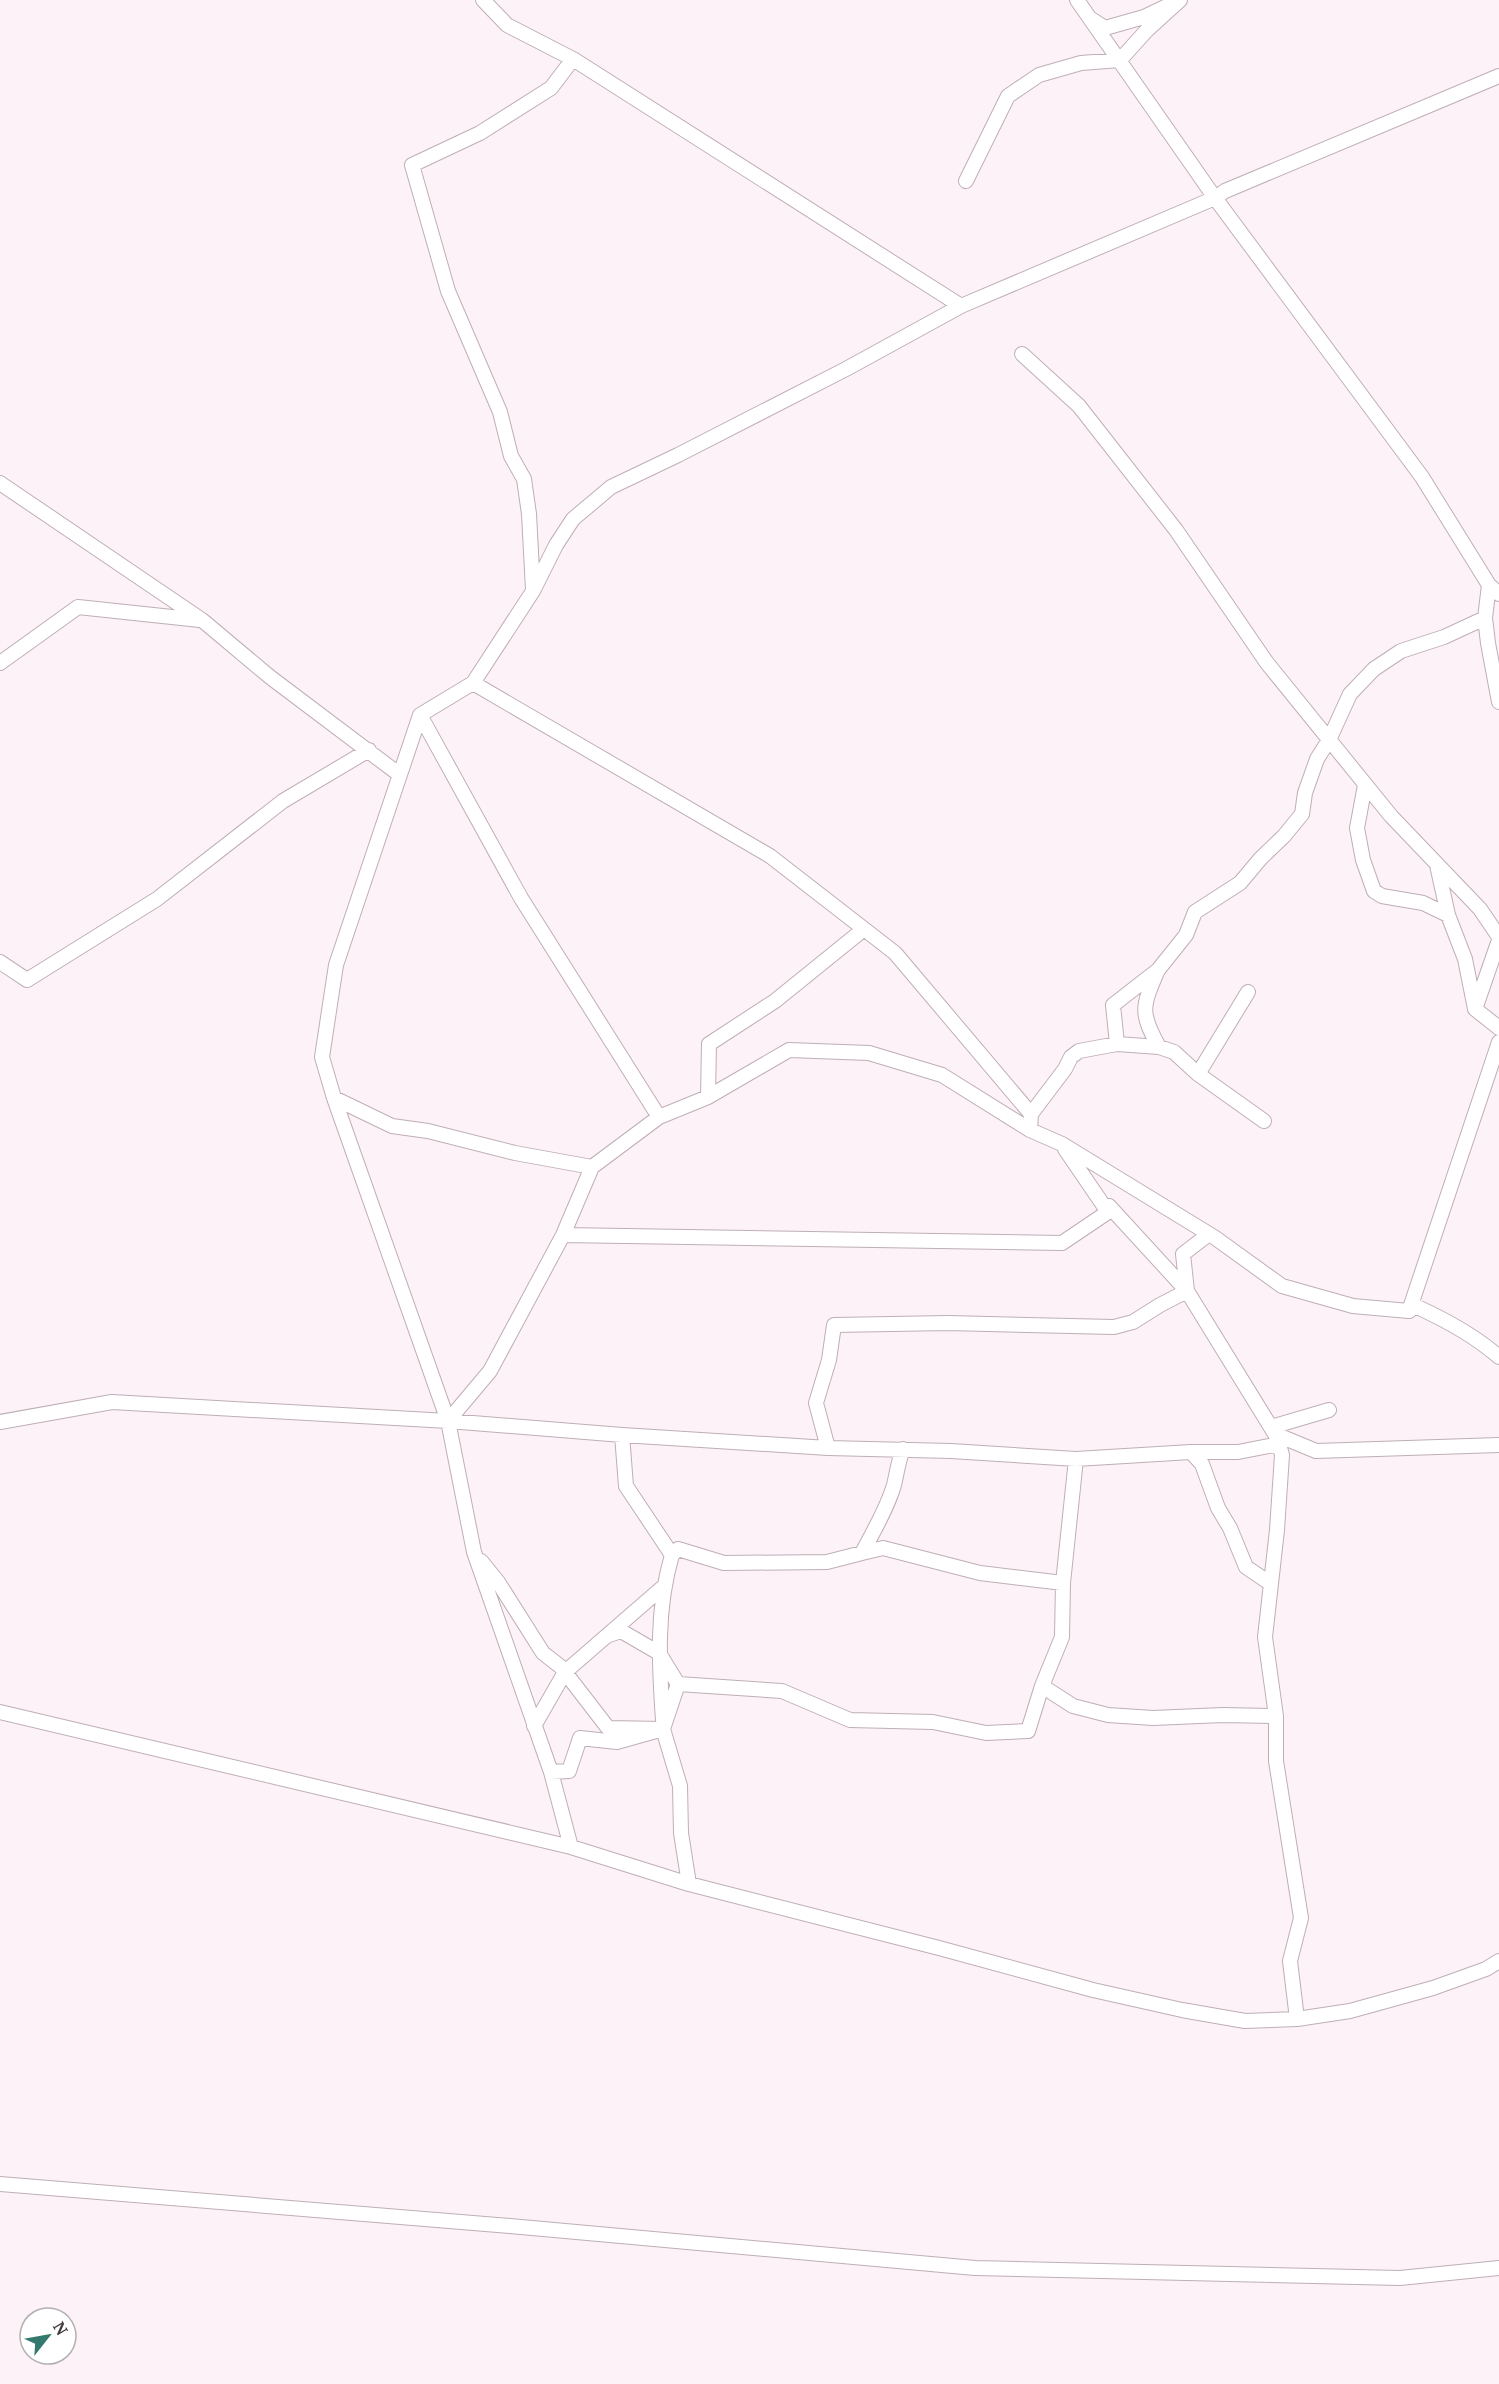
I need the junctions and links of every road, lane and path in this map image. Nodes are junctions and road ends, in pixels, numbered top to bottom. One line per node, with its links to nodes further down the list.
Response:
1 (483, 0): 5 (street)
2 (1077, 0): 4 (street)
3 (1180, 0): 4 (street); 6 (street)
4 (1086, 16): 6 (street)
5 (573, 58): 10 (street); 14 (street)
6 (1120, 60): 8 (street); 9 (street)
7 (1499, 76): 9 (street)
8 (966, 181)
9 (1215, 198): 10 (street); 13 (street)
10 (961, 306): 14 (street)
11 (1022, 354): 21 (street)
12 (0, 483): 16 (street)
13 (1494, 589): 15 (street)
14 (533, 591): 18 (street)
15 (1485, 618): 19 (street); 21 (street)
16 (202, 620): 17 (street); 22 (street)
17 (0, 663)
18 (473, 683): 20 (street); 27 (street)
19 (1499, 702)
20 (420, 715): 23 (street); 41 (street)
21 (1329, 740): 24 (street); 30 (street)
22 (369, 750): 23 (street); 29 (street)
23 (400, 775): 39 (street)
24 (1365, 785): 25 (street); 26 (street)
25 (1437, 865): 26 (street); 28 (street)
26 (1448, 915): 32 (street)
27 (864, 929): 38 (street); 40 (street)
28 (1499, 938): 32 (street)
29 (0, 962)
30 (1158, 970): 35 (street); 36 (street)
31 (1248, 992): 37 (street)
32 (1475, 1009): 33 (street)
33 (1499, 1028)
34 (1499, 1042): 50 (street)
35 (1118, 1044): 36 (street); 40 (street)
36 (1159, 1047): 37 (street)
37 (1198, 1074): 42 (street)
38 (708, 1097): 41 (street); 43 (street)
39 (334, 1098): 45 (street); 53 (street)
40 (1030, 1114): 43 (street)
41 (659, 1117): 45 (street)
42 (1264, 1120)
43 (1030, 1130): 44 (street)
44 (1062, 1144): 46 (street); 47 (street)
45 (592, 1167): 48 (street)
46 (1108, 1212): 48 (street); 49 (street)
47 (1209, 1234): 49 (street); 50 (street)
48 (563, 1235): 53 (street)
49 (1186, 1291): 56 (street); 58 (street)
50 (1409, 1311): 51 (street)
51 (1499, 1357)
52 (1329, 1410): 56 (street)
53 (448, 1421): 54 (street); 55 (street); 62 (street)
54 (0, 1422)
55 (622, 1435): 58 (street); 64 (street)
56 (1275, 1435): 57 (street); 60 (street); 66 (street)
57 (1499, 1445)
58 (828, 1448): 59 (street)
59 (903, 1449): 61 (street); 63 (street)
60 (1191, 1452): 61 (street); 66 (street)
61 (1076, 1459): 65 (street)
62 (474, 1552): 70 (street); 75 (street)
63 (862, 1553): 64 (street); 65 (street)
64 (672, 1555): 67 (street)
65 (1063, 1583): 72 (street)
66 (1271, 1584): 74 (street)
67 (663, 1587): 68 (street); 69 (street)
68 (601, 1638): 69 (street); 70 (street)
69 (659, 1653): 71 (street); 76 (street)
70 (565, 1672): 75 (street); 76 (street)
71 (678, 1684): 72 (street); 76 (street)
72 (1042, 1686): 74 (street)
73 (0, 1712): 78 (street)
74 (1276, 1716): 82 (street)
75 (534, 1726): 77 (street)
76 (663, 1729): 77 (street); 79 (street)
77 (551, 1772): 78 (street)
78 (571, 1847): 79 (street)
79 (689, 1884): 82 (street)
80 (1499, 1961): 81 (street); 82 (street)
81 (1499, 1967)
82 (1297, 2019)
83 (0, 2184): 84 (street)
84 (1499, 2268)

